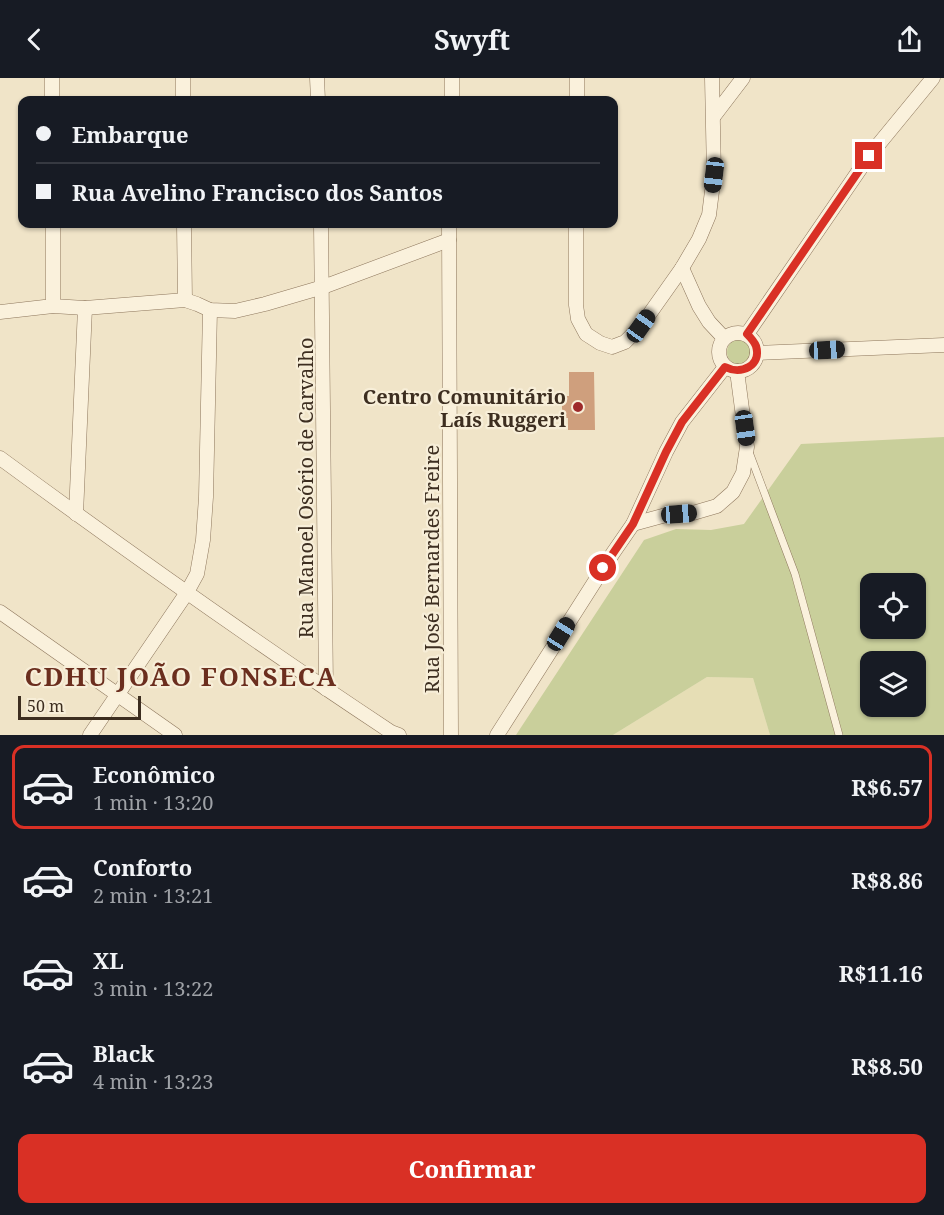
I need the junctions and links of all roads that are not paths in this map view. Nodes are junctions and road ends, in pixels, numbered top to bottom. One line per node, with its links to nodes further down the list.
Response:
1 (52, 78): 9 (street)
2 (183, 78): 10 (street)
3 (317, 78): 11 (street)
4 (577, 78): 13 (street)
5 (712, 78): 14 (street)
6 (743, 78): 14 (street)
7 (933, 78): 28 (street)
8 (454, 80): 12 (street)
9 (52, 96)
10 (183, 96)
11 (318, 96)
12 (452, 96)
13 (577, 96)
14 (714, 116): 21 (street)
15 (53, 228): 24 (street)
16 (184, 228): 23 (street)
17 (321, 228): 22 (street, Rua Manoel Osório de Carvalho)
18 (449, 228): 20 (street, Rua José Bernardes Freire)
19 (576, 228): 21 (street)
20 (449, 240): 22 (street); 44 (street, Rua José Bernardes Freire)
21 (682, 268): 29 (street)
22 (323, 287): 26 (street); 39 (street, Rua Manoel Osório de Carvalho)
23 (185, 300): 25 (street); 26 (street)
24 (53, 306): 25 (street); 27 (street)
25 (85, 308): 35 (street)
26 (210, 310): 37 (street)
27 (0, 312)
28 (747, 334): 29 (street); 31 (street)
29 (724, 338): 32 (street)
30 (944, 345): 31 (street)
31 (757, 353): 32 (street)
32 (731, 369): 33 (street); 36 (street)
33 (747, 447): 36 (street); 46 (lane)
34 (0, 458): 35 (street)
35 (76, 514): 37 (street)
36 (633, 524): 45 (street)
37 (186, 594): 39 (street); 40 (street)
38 (0, 612): 40 (street)
39 (326, 689): 41 (street)
40 (117, 694): 42 (street); 43 (street)
41 (395, 733)
42 (90, 735)
43 (175, 735)
44 (452, 735)
45 (497, 735)
46 (839, 735)

